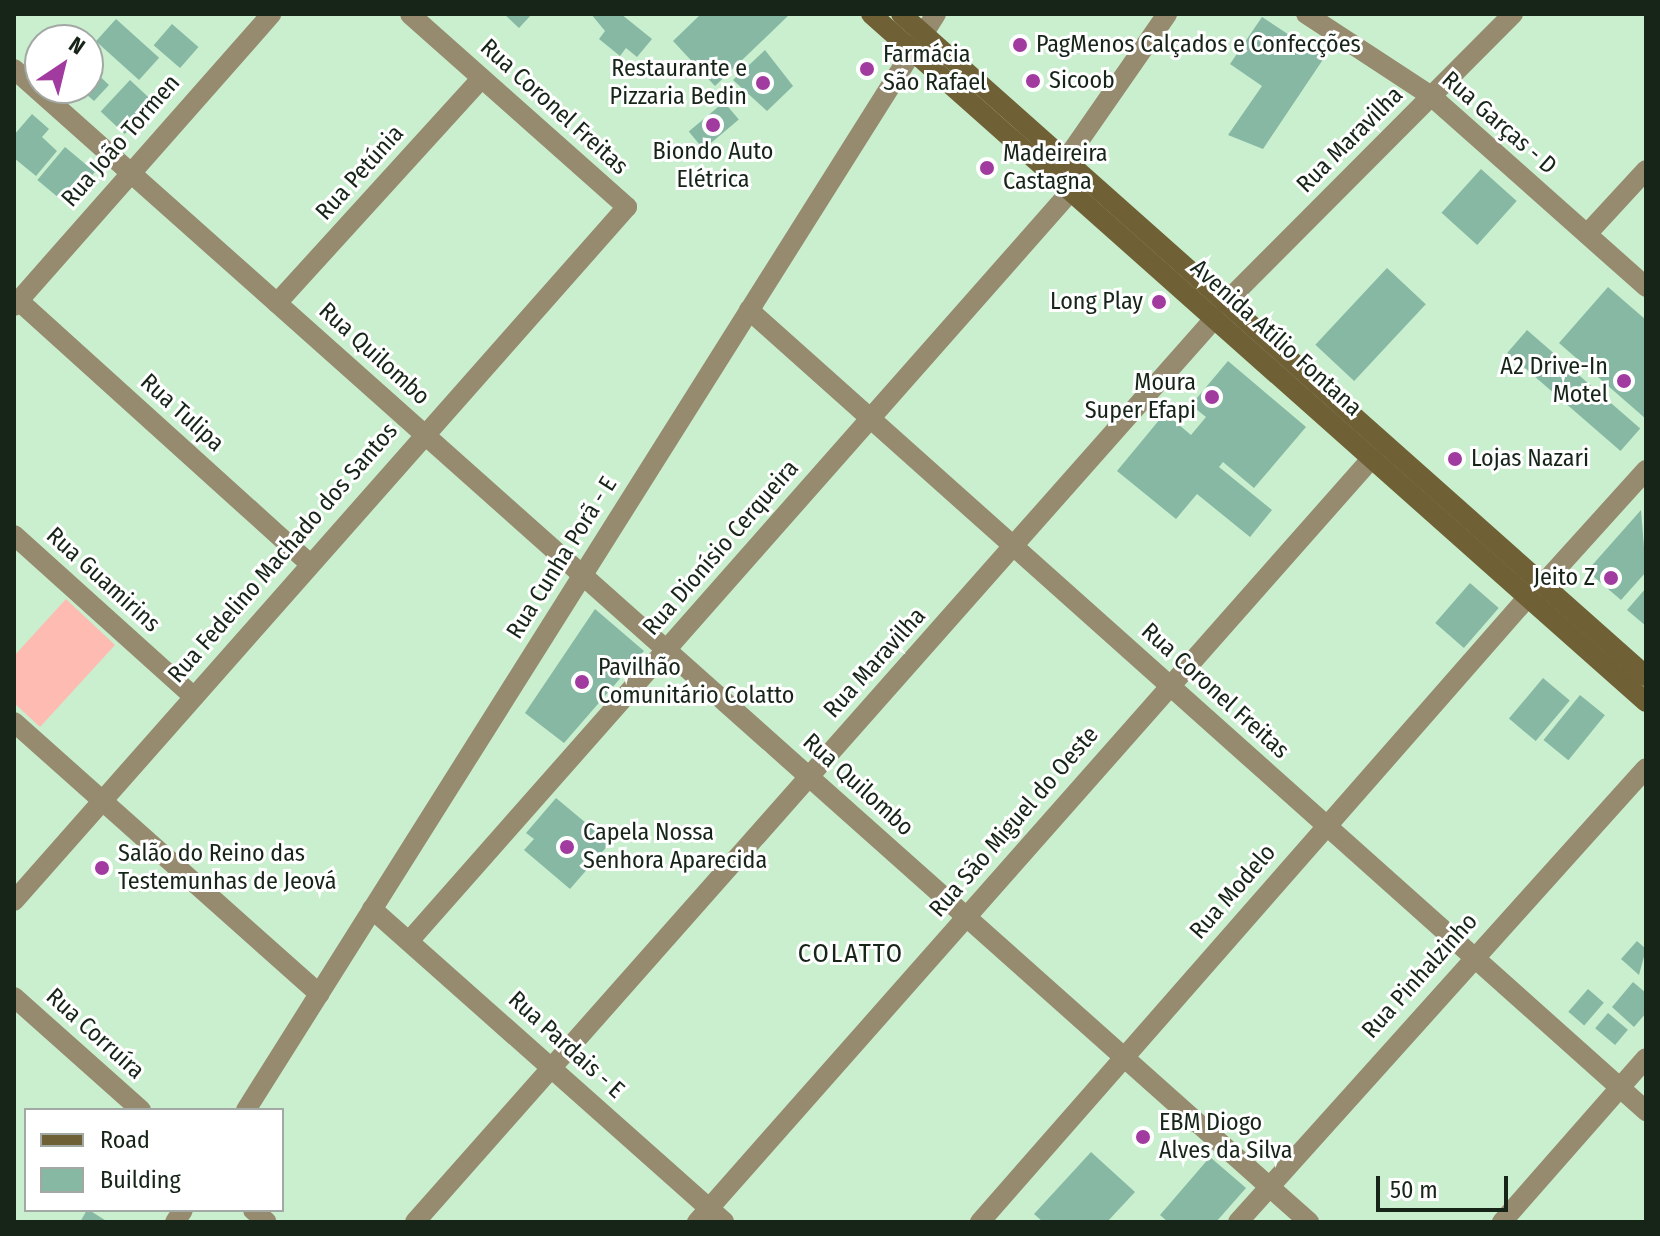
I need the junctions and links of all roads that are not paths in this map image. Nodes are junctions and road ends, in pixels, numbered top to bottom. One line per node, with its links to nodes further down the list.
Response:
1 (271, 14): 16 (street, Rua João Tormen)
2 (410, 14): 13 (street, Rua Coronel Freitas)
3 (871, 14): 11 (main road, Avenida Atílio Fontana)
4 (901, 14): 11 (main road, Avenida Atílio Fontana)
5 (936, 14): 11 (street, Rua Cunha Porã - E)
6 (1167, 14): 15 (street)
7 (1502, 14): 10 (street)
8 (1513, 14): 10 (street, Rua Maravilha)
9 (1314, 16): 14 (street, Rua Garças - D)
10 (1487, 40): 14 (street, Rua Maravilha)
11 (918, 42): 15 (main road, Avenida Atílio Fontana); 18 (main road, Avenida Atílio Fontana); 24 (street, Rua Cunha Porã - E)
12 (14, 69): 16 (street, Rua Quilombo)
13 (482, 78): 19 (street, Rua Coronel Freitas); 23 (street, Rua Petúnia)
14 (1430, 95): 20 (street, Rua Garças - D); 25 (street, Rua Maravilha)
15 (1065, 161): 25 (main road, Avenida Atílio Fontana)
16 (128, 170): 22 (street, Rua João Tormen); 23 (street, Rua Quilombo)
17 (1646, 170): 20 (street)
18 (1071, 191): 25 (main road, Avenida Atílio Fontana); 26 (street, Rua Dionísio Cerqueira)
19 (627, 207): 27 (street, Rua Fedelino Machado dos Santos)
20 (1587, 234): 21 (street, Rua Garças - D)
21 (1646, 287)
22 (16, 303): 32 (street, Rua Tulipa)
23 (277, 303): 27 (street, Rua Quilombo)
24 (749, 310): 26 (street, Rua Coronel Freitas); 33 (street, Rua Cunha Porã - E)
25 (1220, 311): 28 (main road, Avenida Atílio Fontana); 31 (street, Rua Maravilha); 34 (main road, Avenida Atílio Fontana)
26 (870, 419): 31 (street, Rua Coronel Freitas); 35 (street, Rua Dionísio Cerqueira)
27 (422, 432): 32 (street, Rua Fedelino Machado dos Santos); 33 (street, Rua Quilombo)
28 (1372, 458): 34 (main road, Avenida Atílio Fontana); 37 (street, Rua São Miguel do Oeste)
29 (1646, 470): 34 (street, Rua Modelo)
30 (14, 535): 38 (street, Rua Guamirins)
31 (1013, 547): 37 (street, Rua Coronel Freitas); 42 (street, Rua Maravilha)
32 (310, 564): 38 (street, Rua Fedelino Machado dos Santos)
33 (583, 574): 35 (street, Rua Quilombo); 46 (street, Rua Cunha Porã - E)
34 (1535, 590): 36 (main road, Avenida Atílio Fontana); 39 (main road, Avenida Atílio Fontana); 44 (street, Rua Modelo)
35 (666, 650): 42 (street, Rua Quilombo); 48 (street, Rua Dionísio Cerqueira)
36 (1646, 676)
37 (1169, 686): 44 (street, Rua Coronel Freitas); 47 (street, Rua São Miguel do Oeste)
38 (194, 697): 43 (street, Rua Fedelino Machado dos Santos)
39 (1646, 702)
40 (14, 722): 43 (street)
41 (1646, 768): 49 (street, Rua Pinhalzinho)
42 (809, 776): 47 (street, Rua Quilombo); 54 (street, Rua Maravilha)
43 (102, 801): 45 (street, Rua Fedelino Machado dos Santos); 50 (street)
44 (1326, 826): 49 (street, Rua Coronel Freitas); 52 (street, Rua Modelo)
45 (14, 901)
46 (372, 909): 48 (street, Rua Pardais - E); 50 (street, Rua Cunha Porã - E)
47 (966, 916): 52 (street, Rua Quilombo); 60 (street, Rua São Miguel do Oeste)
48 (410, 940): 54 (street, Rua Pardais - E)
49 (1472, 955): 55 (street, Rua Coronel Freitas); 59 (street, Rua Pinhalzinho)
50 (319, 994): 57 (street, Rua Cunha Porã - E)
51 (14, 997): 56 (street, Rua Corruíra)
52 (1124, 1056): 59 (street, Rua Quilombo); 62 (street, Rua Modelo)
53 (1646, 1058): 55 (street)
54 (551, 1066): 60 (street, Rua Pardais - E); 61 (street, Rua Maravilha)
55 (1619, 1087): 58 (street, Rua Coronel Freitas); 65 (street)
56 (139, 1108)
57 (247, 1108)
58 (1646, 1111)
59 (1269, 1186): 63 (street, Rua Pinhalzinho); 64 (street, Rua Quilombo)
60 (710, 1218)
61 (415, 1222)
62 (980, 1222)
63 (1238, 1222)
64 (1309, 1222)
65 (1502, 1222)

